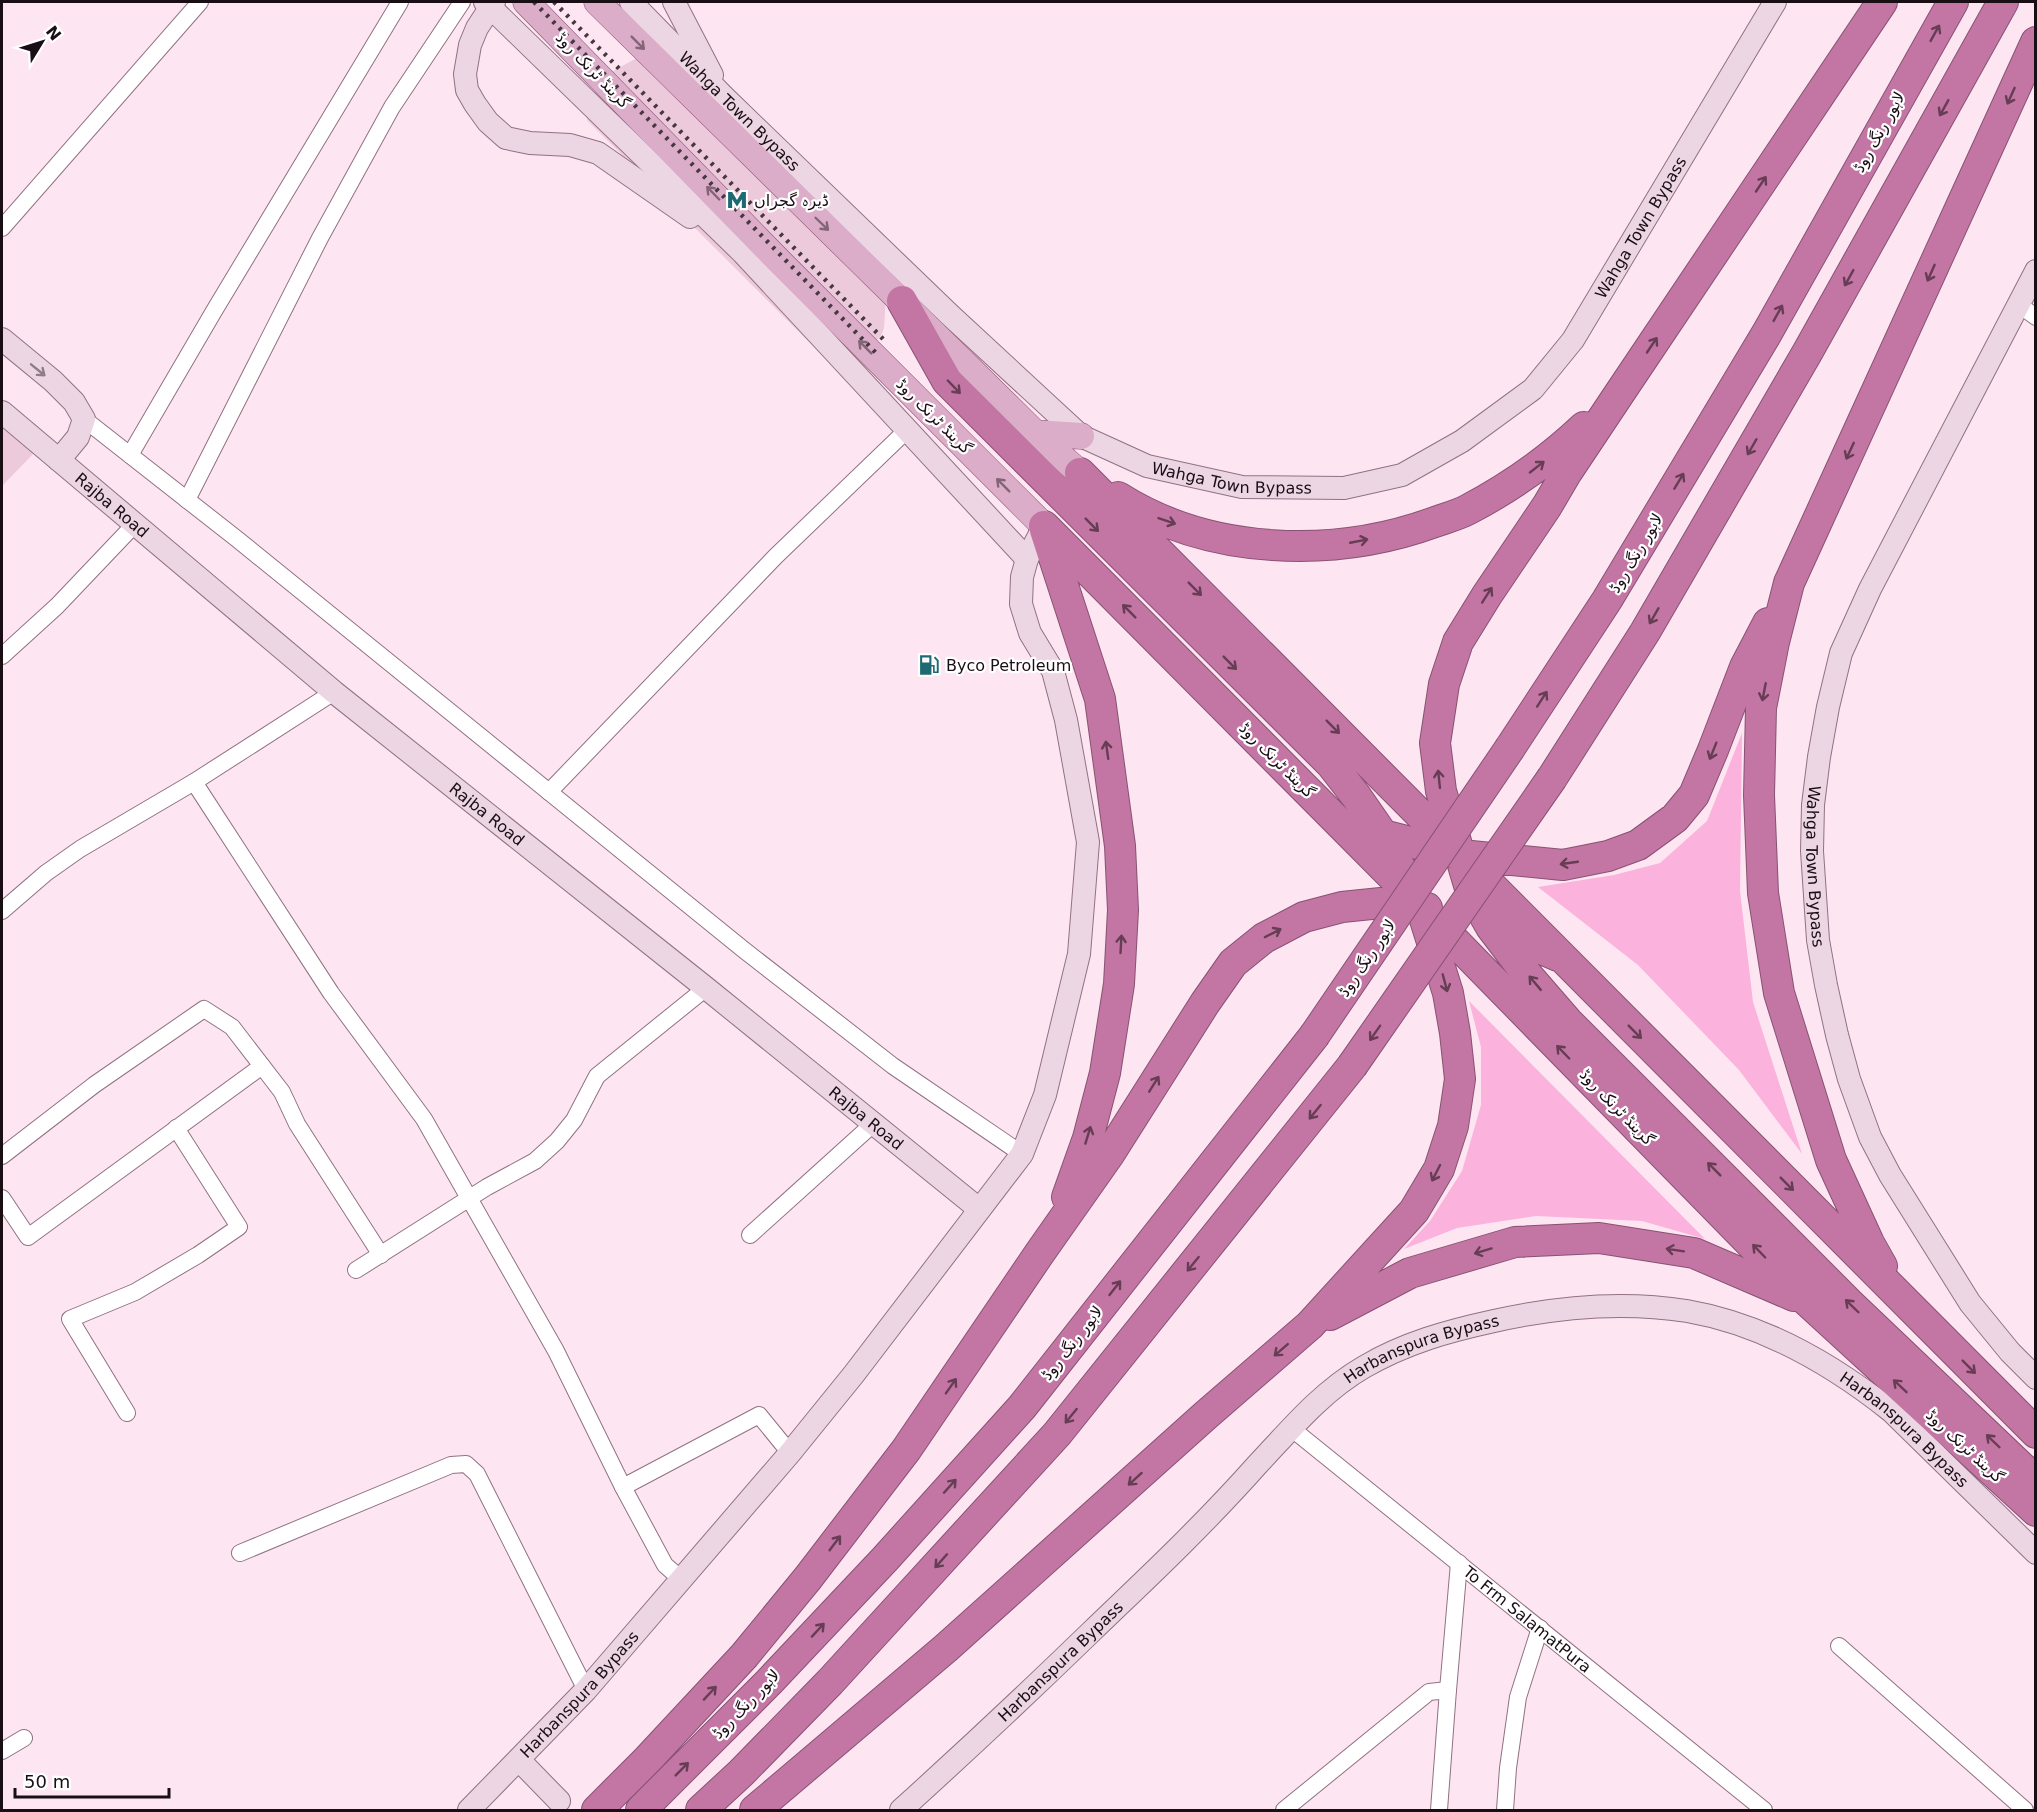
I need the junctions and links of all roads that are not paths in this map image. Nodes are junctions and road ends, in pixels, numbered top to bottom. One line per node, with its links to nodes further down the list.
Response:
1 (200, 2): 15 (street)
2 (400, 2): 27 (street)
3 (462, 2): 30 (street)
4 (526, 2): 32 (main road, گرینڈ ٹرنک روڈ, one-way to 4)
5 (597, 2): 18 (main road, one-way to 18)
6 (631, 2): 14 (street, Wahga Town Bypass)
7 (674, 2): 14 (street)
8 (1775, 2): 26 (street, Wahga Town Bypass)
9 (1882, 2): 21 (highway, one-way to 9)
10 (1953, 2): 84 (highway, لاہور رنگ روڈ, one-way to 10, bridge)
11 (2003, 2): 85 (highway, one-way to 85, bridge)
12 (490, 3): 16 (street); 16 (street)
13 (2036, 42): 34 (highway, one-way to 34)
14 (723, 96): 26 (street, Wahga Town Bypass)
15 (2, 228)
16 (743, 253): 24 (street)
17 (2036, 271): 19 (street, Wahga Town Bypass)
18 (902, 302): 25 (main road); 40 (highway, one-way to 40)
19 (2027, 311): 62 (street, Wahga Town Bypass)
20 (2, 339): 22 (street, one-way to 22)
21 (1619, 394): 29 (highway, one-way to 21); 41 (highway, one-way to 21)
22 (79, 410): 27 (street); 28 (street)
23 (2, 412): 28 (street, Rajba Road)
24 (907, 430): 33 (street); 38 (street)
25 (1035, 433): 26 (main road); 29 (main road)
26 (1081, 436)
27 (130, 455): 30 (street)
28 (59, 460): 31 (street, Rajba Road)
29 (1080, 473): 41 (highway, one-way to 41)
30 (187, 500): 38 (street)
31 (135, 524): 35 (street); 36 (street, Rajba Road)
32 (1044, 526): 33 (street, Harbanspura Bypass); 39 (highway, گرینڈ ٹرنک روڈ, one-way to 32); 55 (highway, one-way to 32)
33 (1027, 559): 50 (street, Harbanspura Bypass)
34 (1789, 583): 41 (highway, one-way to 41); 59 (highway, one-way to 59)
35 (2, 656)
36 (334, 692): 37 (street); 46 (street, Rajba Road)
37 (194, 782): 43 (street); 53 (street)
38 (549, 792): 50 (street)
39 (1332, 814): 40 (highway); 42 (highway, گرینڈ ٹرنک روڈ)
40 (1383, 835): 41 (highway); 42 (highway)
41 (1461, 855): 44 (highway); 45 (highway)
42 (1422, 907): 44 (highway); 55 (highway, one-way to 42); 60 (highway, گرینڈ ٹرنک روڈ, one-way to 42); 61 (highway, one-way to 61)
43 (2, 911)
44 (1491, 927): 45 (highway); 67 (highway, one-way to 44)
45 (1558, 956): 59 (highway, one-way to 59)
46 (706, 988): 48 (street, Rajba Road); 53 (street)
47 (262, 1066): 49 (street); 51 (street); 57 (street)
48 (873, 1124): 54 (street, Rajba Road); 56 (street)
49 (176, 1128): 52 (street); 63 (street)
50 (1022, 1154): 54 (street, Harbanspura Bypass)
51 (2, 1156)
52 (2, 1198)
53 (470, 1198): 57 (street); 68 (street)
54 (979, 1209): 66 (street, Harbanspura Bypass)
55 (1056, 1231): 83 (highway, one-way to 55)
56 (750, 1234)
57 (381, 1255): 58 (street)
58 (356, 1270)
59 (1899, 1296): 65 (highway, one-way to 65)
60 (1808, 1302): 61 (highway, one-way to 61); 69 (highway, گرینڈ ٹرنک روڈ, one-way to 60)
61 (1310, 1325): 86 (highway, one-way to 86)
62 (2036, 1378)
63 (127, 1413)
64 (1291, 1428): 70 (street, Harbanspura Bypass); 72 (street, To Frm SalamatPura); 87 (street, Harbanspura Bypass)
65 (2036, 1433)
66 (790, 1454): 68 (street); 73 (street, Harbanspura Bypass)
67 (2036, 1481)
68 (623, 1487): 73 (street)
69 (2036, 1511)
70 (2036, 1552)
71 (240, 1553): 76 (street)
72 (1459, 1563): 74 (street, To Frm SalamatPura); 77 (street)
73 (682, 1580): 76 (street, Harbanspura Bypass)
74 (1540, 1628): 90 (street); 91 (street, To Frm SalamatPura)
75 (1839, 1646): 92 (street)
76 (586, 1690): 80 (street, Harbanspura Bypass)
77 (1448, 1690): 88 (street); 89 (street)
78 (24, 1738): 79 (street)
79 (2, 1751)
80 (519, 1760): 81 (street); 82 (street, Harbanspura Bypass)
81 (560, 1800)
82 (469, 1810)
83 (597, 1810)
84 (641, 1810)
85 (701, 1810)
86 (755, 1810)
87 (901, 1810)
88 (1284, 1810)
89 (1439, 1810)
90 (1505, 1810)
91 (1764, 1810)
92 (2025, 1810)

